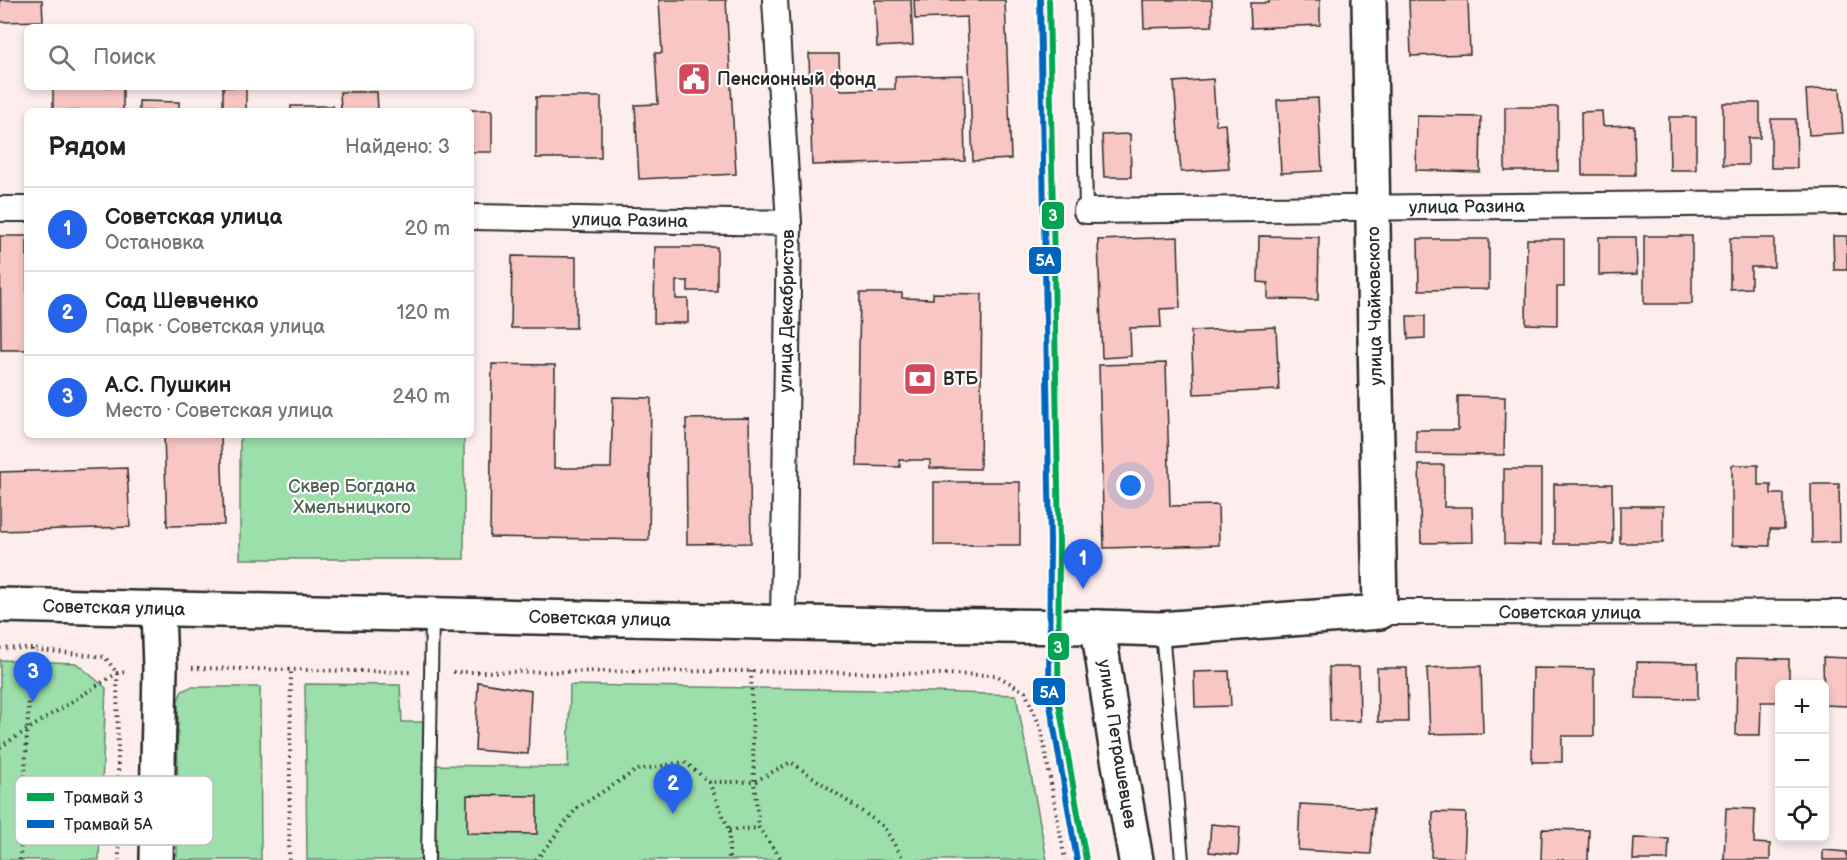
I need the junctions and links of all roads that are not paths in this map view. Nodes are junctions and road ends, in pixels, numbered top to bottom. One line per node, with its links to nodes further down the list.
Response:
1 (775, 0): 10 (street, улица Декабристов)
2 (1082, 0): 8 (lane)
3 (1369, 0): 5 (street, улица Чайковского)
4 (1847, 202): 5 (street, улица Разина)
5 (1373, 207): 8 (street, улица Разина); 13 (street, улица Чайковского)
6 (0, 208): 7 (street)
7 (24, 209)
8 (1086, 211)
9 (474, 217): 10 (street, улица Разина)
10 (789, 223): 16 (street, улица Декабристов)
11 (0, 605): 12 (street, Советская улица)
12 (158, 609): 15 (street, Советская улица); 19 (street)
13 (1380, 612): 14 (street, Советская улица); 18 (street, Советская улица)
14 (1847, 613)
15 (432, 615): 16 (street, Советская улица); 22 (lane)
16 (783, 622): 17 (street, Советская улица)
17 (1098, 627): 18 (street, Советская улица); 23 (street, улица Петрашевцев)
18 (1161, 629): 24 (lane)
19 (158, 776)
20 (156, 845): 21 (street)
21 (156, 860)
22 (428, 860)
23 (1136, 860)
24 (1182, 860)

